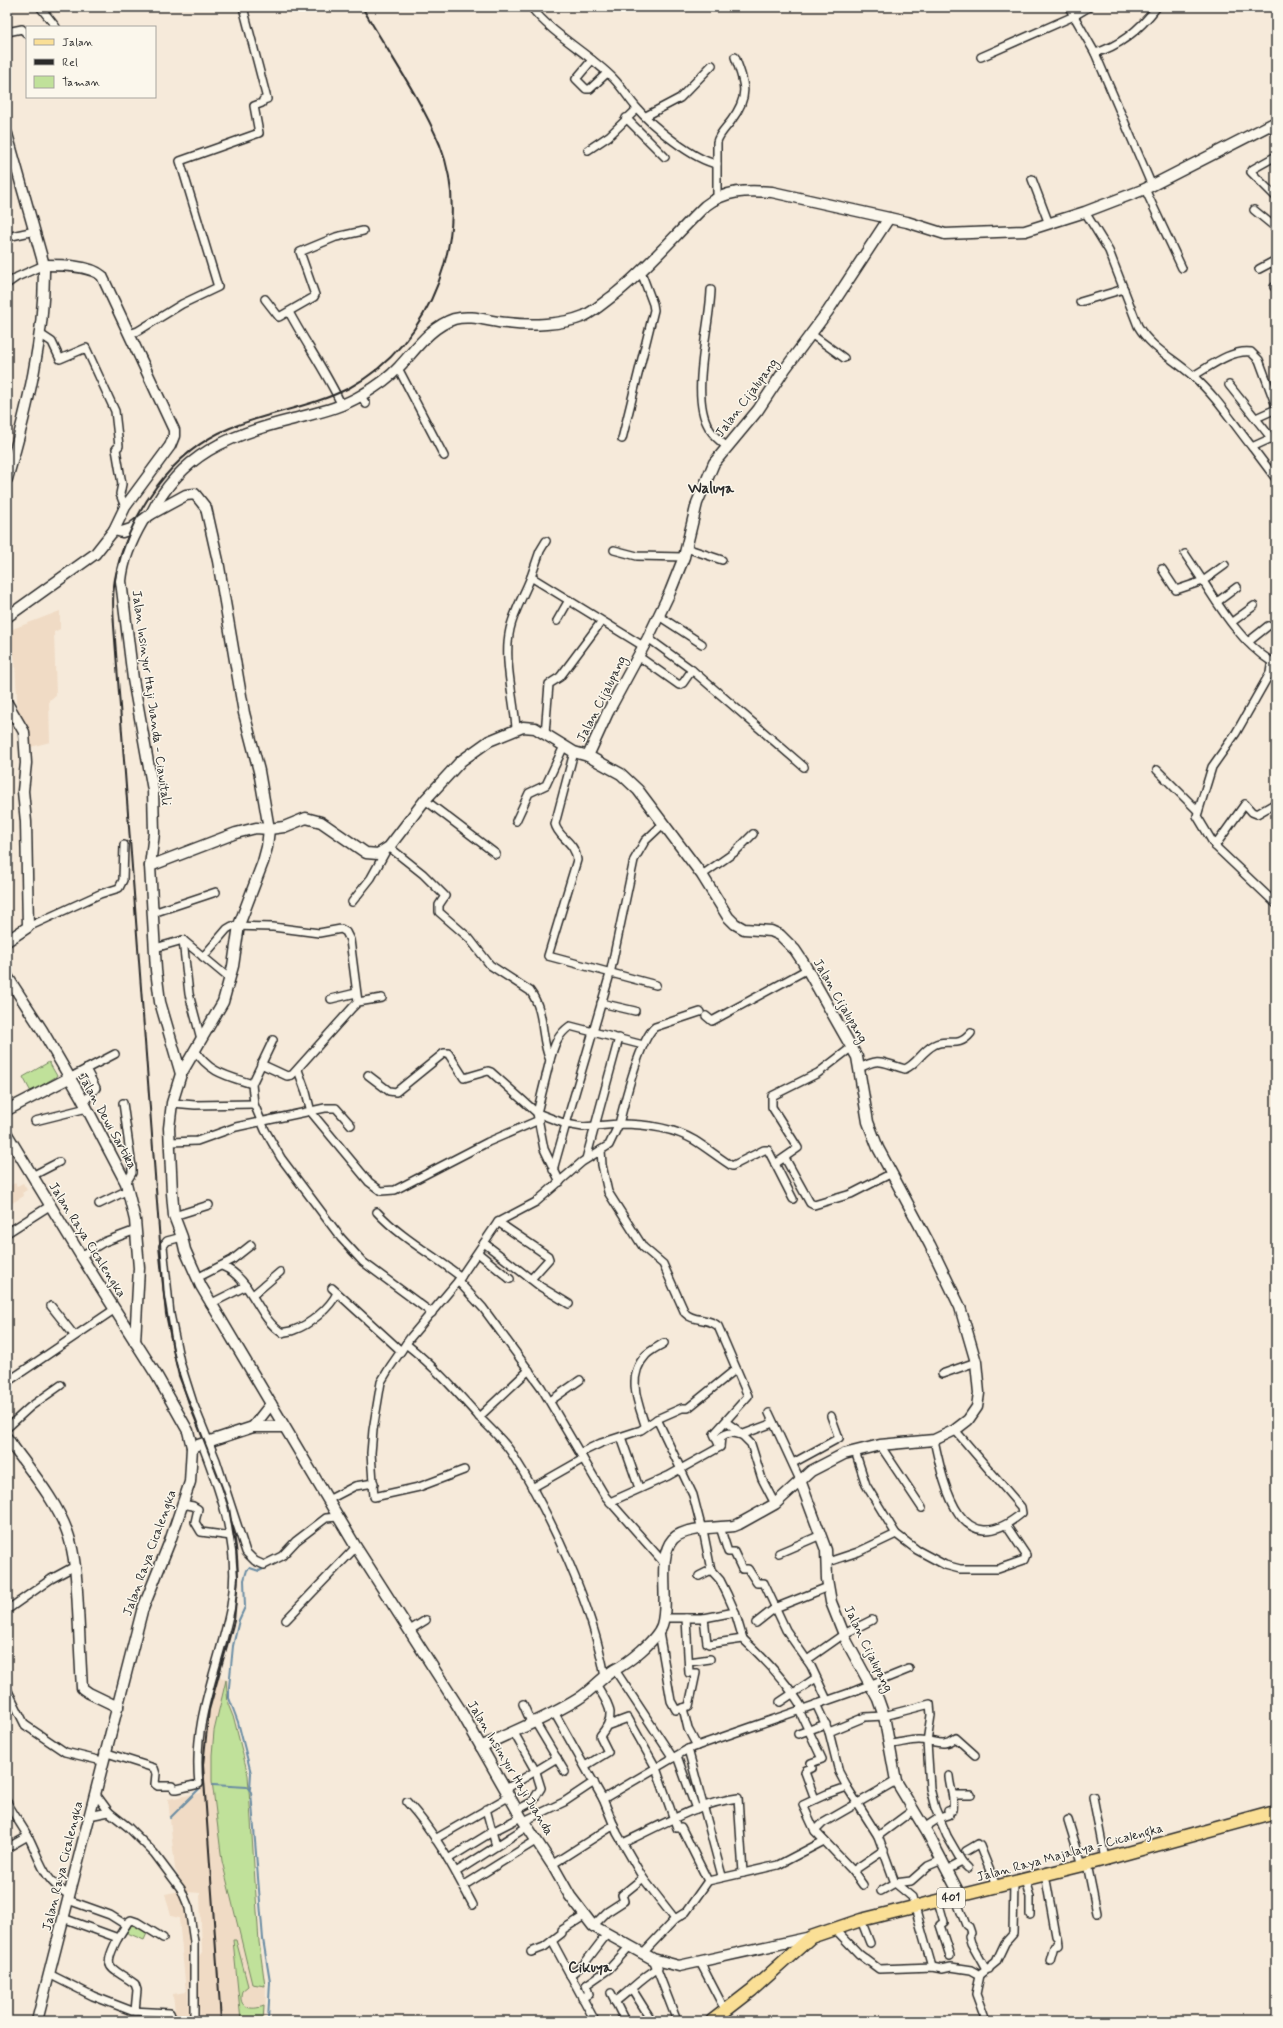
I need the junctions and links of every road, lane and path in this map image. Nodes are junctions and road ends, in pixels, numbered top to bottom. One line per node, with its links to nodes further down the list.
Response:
1 (40, 7): 8 (street)
2 (242, 7): 50 (street)
3 (531, 7): 14 (street)
4 (1069, 7): 7 (street)
5 (1089, 7): 7 (street)
6 (1157, 7): 11 (street)
7 (1074, 16): 11 (street); 13 (street)
8 (55, 26)
9 (7, 32): 10 (street)
10 (26, 33)
11 (1095, 53): 27 (street)
12 (735, 57): 25 (street)
13 (981, 57)
14 (592, 60): 16 (street); 16 (street)
15 (712, 65): 18 (street)
16 (607, 73): 17 (street)
17 (637, 109): 18 (street); 19 (street)
18 (646, 116): 25 (street)
19 (626, 118): 22 (street); 23 (street)
20 (1273, 126): 27 (street)
21 (7, 134): 35 (street)
22 (588, 150)
23 (665, 157)
24 (1274, 160): 28 (street)
25 (717, 164): 29 (street)
26 (1032, 179): 33 (street)
27 (1148, 187): 31 (street); 40 (street)
28 (1276, 197)
29 (717, 198): 32 (street); 42 (street)
30 (1254, 210): 34 (street)
31 (1085, 212): 33 (street); 44 (street)
32 (889, 218): 33 (street); 51 (street, Jalan Cijalupang)
33 (1049, 224)
34 (1276, 228)
35 (36, 231): 37 (street); 39 (street)
36 (363, 231): 48 (street)
37 (7, 237)
38 (1276, 260): 41 (street)
39 (44, 265): 43 (street); 49 (street); 50 (street)
40 (1182, 268)
41 (1259, 269)
42 (641, 272): 53 (street); 59 (street)
43 (7, 284)
44 (1124, 289): 47 (street); 54 (street)
45 (711, 290): 62 (street)
46 (265, 299): 48 (street)
47 (1080, 302)
48 (289, 312): 56 (street)
49 (40, 334): 64 (street); 66 (street)
50 (129, 334): 66 (street)
51 (811, 334): 52 (street); 62 (street, Jalan Cijalupang)
52 (844, 358)
53 (398, 368): 56 (street); 63 (street)
54 (1193, 376): 57 (street); 61 (street)
55 (1229, 385): 58 (street)
56 (342, 406): 67 (street)
57 (1276, 407): 58 (street)
58 (1256, 418): 60 (street)
59 (622, 439)
60 (1275, 439): 61 (street)
61 (1252, 446): 65 (street)
62 (727, 447): 72 (street, Jalan Cijalupang)
63 (444, 456)
64 (7, 479)
65 (1276, 479)
66 (125, 507): 69 (street)
67 (151, 514): 68 (street); 108 (street)
68 (142, 522): 69 (street); 114 (street, Jalan Insinyur Haji Juanda - Ciawitali)
69 (114, 530): 84 (street)
70 (546, 540): 77 (street)
71 (614, 550): 72 (street)
72 (685, 553): 74 (street); 83 (street, Jalan Cijalupang)
73 (1185, 554): 78 (street)
74 (722, 560)
75 (1225, 565): 78 (street)
76 (1162, 569): 78 (street)
77 (532, 578): 80 (street); 96 (street)
78 (1203, 582): 81 (street)
79 (1238, 587): 81 (street)
80 (569, 600): 85 (street); 86 (street)
81 (1217, 602): 87 (street)
82 (1254, 606): 87 (street)
83 (659, 616): 89 (street, Jalan Cijalupang); 91 (street)
84 (7, 617)
85 (557, 621)
86 (601, 622): 89 (street); 97 (street)
87 (1232, 622): 90 (street)
88 (1268, 626): 90 (street)
89 (646, 642): 92 (street, Jalan Cijalupang); 94 (street)
90 (1248, 642): 93 (street)
91 (702, 644)
92 (638, 656): 94 (street); 100 (street, Jalan Cijalupang)
93 (1274, 660): 105 (street)
94 (692, 670): 101 (street)
95 (7, 703): 121 (street)
96 (516, 728): 97 (street); 103 (street)
97 (545, 734): 98 (street)
98 (564, 746): 99 (street); 106 (street)
99 (574, 752): 100 (street); 127 (street)
100 (588, 756): 107 (street, Jalan Cijalupang)
101 (804, 767)
102 (1157, 770): 105 (street)
103 (425, 800): 112 (street); 113 (street)
104 (1276, 803): 111 (street)
105 (1198, 811): 111 (street)
106 (516, 821)
107 (664, 823): 115 (street, Jalan Cijalupang); 127 (street)
108 (269, 829): 112 (street); 114 (street); 120 (street)
109 (753, 834): 115 (street)
110 (124, 845): 121 (street)
111 (1215, 846): 118 (street)
112 (388, 848): 117 (street); 146 (street)
113 (496, 854)
114 (150, 866): 119 (street, Jalan Insinyur Haji Juanda - Ciawitali)
115 (702, 875): 126 (street, Jalan Cijalupang)
116 (216, 892): 119 (street)
117 (352, 902)
118 (1276, 904)
119 (153, 913): 124 (street, Jalan Insinyur Haji Juanda - Ciawitali)
120 (239, 925): 125 (street); 129 (street); 131 (street)
121 (28, 927): 123 (street)
122 (183, 940): 124 (street); 125 (street); 140 (street)
123 (7, 941)
124 (155, 948): 151 (street, Jalan Insinyur Haji Juanda - Ciawitali)
125 (203, 957): 129 (street)
126 (808, 969): 142 (street); 143 (street, Jalan Cijalupang)
127 (610, 974): 130 (street); 135 (street)
128 (7, 976): 153 (street, Jalan Dewi Sartika)
129 (230, 979): 140 (street)
130 (656, 985)
131 (356, 993): 133 (street); 134 (street)
132 (382, 998): 134 (street)
133 (331, 999)
134 (358, 1002): 150 (street)
135 (601, 1003): 136 (street); 137 (street)
136 (635, 1011)
137 (593, 1031): 139 (street); 146 (street); 164 (street)
138 (971, 1033): 149 (street)
139 (619, 1038): 142 (street); 167 (street)
140 (201, 1040): 144 (street)
141 (273, 1040): 147 (street)
142 (643, 1045): 165 (street)
143 (852, 1047): 149 (street, Jalan Cijalupang); 171 (street)
144 (195, 1050): 151 (street); 154 (street)
145 (115, 1054): 148 (street)
146 (550, 1060): 161 (street)
147 (261, 1064): 150 (street); 154 (street)
148 (86, 1069): 153 (street); 158 (street)
149 (858, 1069): 176 (street, Jalan Cijalupang)
150 (298, 1070): 160 (street)
151 (181, 1074): 156 (street)
152 (368, 1075): 161 (street)
153 (69, 1078): 158 (street, Jalan Dewi Sartika); 159 (street)
154 (252, 1084): 157 (street)
155 (123, 1103): 179 (street)
156 (172, 1103): 157 (street); 169 (street)
157 (254, 1104): 162 (street)
158 (85, 1105): 163 (street); 179 (street, Jalan Dewi Sartika)
159 (7, 1110)
160 (311, 1112): 161 (street); 162 (street); 166 (street)
161 (538, 1117): 164 (street); 175 (street)
162 (261, 1120): 169 (street); 206 (street)
163 (35, 1121)
164 (566, 1124): 167 (street); 175 (street)
165 (619, 1124): 167 (street); 170 (street); 174 (street)
166 (351, 1125)
167 (595, 1126): 172 (street)
168 (7, 1134): 177 (street, Jalan Raya Cicalengka)
169 (170, 1142): 185 (street)
170 (601, 1150): 172 (street); 213 (street)
171 (785, 1158): 174 (street); 176 (street)
172 (586, 1159): 178 (street)
173 (59, 1162): 177 (street)
174 (775, 1164): 180 (street)
175 (553, 1170): 178 (street)
176 (892, 1173): 212 (street, Jalan Cijalupang)
177 (32, 1176): 182 (street, Jalan Raya Cicalengka)
178 (560, 1182): 186 (street)
179 (127, 1186): 181 (street); 187 (street, Jalan Dewi Sartika)
180 (793, 1199)
181 (99, 1204)
182 (51, 1205): 188 (street); 193 (street, Jalan Raya Cicalengka)
183 (209, 1206): 185 (street)
184 (377, 1212): 197 (street)
185 (174, 1216): 189 (street)
186 (498, 1222): 190 (street); 199 (street)
187 (136, 1230): 193 (street); 208 (street, Jalan Dewi Sartika)
188 (7, 1233)
189 (182, 1237): 196 (street); 236 (street)
190 (484, 1243): 192 (street); 199 (street)
191 (251, 1245): 194 (street)
192 (478, 1253): 197 (street); 198 (street)
193 (81, 1256): 205 (street, Jalan Raya Cicalengka)
194 (222, 1266): 196 (street); 200 (street)
195 (280, 1272): 201 (street)
196 (197, 1278): 202 (street)
197 (460, 1279): 206 (street); 214 (street)
198 (510, 1279)
199 (531, 1279): 203 (street)
200 (246, 1286): 201 (street); 202 (street)
201 (253, 1295): 211 (street)
202 (210, 1304): 220 (street)
203 (569, 1304)
204 (51, 1306): 207 (street)
205 (115, 1309): 207 (street); 208 (street, Jalan Raya Cicalengka)
206 (432, 1313): 210 (street)
207 (74, 1335): 217 (street)
208 (135, 1342): 239 (street, Jalan Raya Cicalengka)
209 (664, 1343): 227 (street)
210 (406, 1344): 211 (street); 223 (street)
211 (401, 1351): 246 (street)
212 (976, 1362): 215 (street); 231 (street, Jalan Cijalupang)
213 (736, 1369): 224 (street); 225 (street)
214 (528, 1370): 219 (street); 223 (street)
215 (942, 1374)
216 (580, 1380): 219 (street)
217 (7, 1382)
218 (61, 1385): 230 (street)
219 (550, 1401): 241 (street)
220 (271, 1404): 228 (street); 229 (street)
221 (769, 1413): 226 (street)
222 (831, 1416): 242 (street)
223 (479, 1417): 247 (street)
224 (657, 1419): 227 (street); 243 (street)
225 (726, 1422): 232 (street); 238 (street)
226 (773, 1423): 232 (street); 242 (street)
227 (645, 1426): 233 (street)
228 (253, 1427): 229 (street); 236 (street)
229 (283, 1427): 249 (street, Jalan Insinyur Haji Juanda)
230 (7, 1428)
231 (954, 1430): 235 (street, Jalan Cijalupang); 255 (street)
232 (741, 1435): 238 (street); 252 (street)
233 (621, 1437): 241 (street); 248 (street)
234 (7, 1438): 265 (street)
235 (934, 1440): 237 (street, Jalan Cijalupang); 255 (street)
236 (205, 1443): 239 (street); 254 (street); 260 (street)
237 (880, 1445): 240 (street, Jalan Cijalupang); 253 (street)
238 (720, 1447): 243 (street)
239 (192, 1448): 251 (street, Jalan Raya Cicalengka)
240 (855, 1450): 245 (street, Jalan Cijalupang); 258 (street)
241 (582, 1456): 247 (street); 250 (street)
242 (793, 1462): 245 (street)
243 (681, 1469): 248 (street); 257 (street)
244 (464, 1470): 246 (street)
245 (800, 1480): 252 (street); 259 (street, Jalan Cijalupang)
246 (374, 1483): 249 (street)
247 (532, 1488): 288 (street)
248 (639, 1488): 250 (street)
249 (328, 1500): 254 (street, Jalan Insinyur Haji Juanda)
250 (610, 1502): 264 (street)
251 (182, 1504): 260 (street); 298 (street, Jalan Raya Cicalengka)
252 (775, 1504): 256 (street)
253 (922, 1508)
254 (338, 1517): 261 (street, Jalan Insinyur Haji Juanda)
255 (1006, 1525): 258 (street)
256 (720, 1527): 257 (street); 269 (street)
257 (703, 1530): 264 (street); 266 (street)
258 (896, 1534): 263 (street)
259 (821, 1535): 262 (street); 263 (street, Jalan Cijalupang)
260 (231, 1536): 316 (street)
261 (356, 1547): 275 (street); 279 (street, Jalan Insinyur Haji Juanda)
262 (779, 1553)
263 (828, 1562): 268 (street, Jalan Cijalupang)
264 (665, 1564): 272 (street)
265 (75, 1566): 270 (street); 298 (street)
266 (711, 1570): 267 (street); 271 (street)
267 (699, 1576)
268 (828, 1587): 269 (street); 281 (street, Jalan Cijalupang)
269 (775, 1608): 278 (street); 284 (street)
270 (7, 1610)
271 (735, 1612): 274 (street); 282 (street)
272 (663, 1618): 273 (street); 280 (street)
273 (686, 1618): 274 (street); 285 (street)
274 (704, 1618): 282 (street)
275 (286, 1620)
276 (426, 1620): 279 (street)
277 (872, 1620): 281 (street)
278 (756, 1623)
279 (410, 1630): 313 (street, Jalan Insinyur Haji Juanda)
280 (659, 1632): 287 (street); 299 (street)
281 (844, 1634): 284 (street); 291 (street, Jalan Cijalupang)
282 (743, 1639): 293 (street)
283 (710, 1659): 285 (street)
284 (807, 1660): 289 (street)
285 (689, 1662): 299 (street)
286 (909, 1669): 291 (street)
287 (615, 1670): 288 (street); 317 (street)
288 (605, 1677): 290 (street)
289 (816, 1678): 293 (street); 294 (street)
290 (596, 1684): 301 (street); 305 (street)
291 (868, 1684): 294 (street); 302 (street, Jalan Cijalupang)
292 (7, 1689): 316 (street)
293 (794, 1694): 295 (street); 300 (street)
294 (827, 1700): 297 (street)
295 (780, 1702)
296 (523, 1704): 303 (street)
297 (816, 1704): 300 (street); 304 (street)
298 (118, 1707): 316 (street, Jalan Raya Cicalengka)
299 (683, 1708): 312 (street)
300 (801, 1710): 307 (street); 312 (street)
301 (554, 1712): 303 (street); 319 (street)
302 (884, 1716): 308 (street); 310 (street); 311 (street, Jalan Cijalupang)
303 (532, 1721): 306 (street); 318 (street)
304 (826, 1724): 307 (street); 308 (street)
305 (610, 1725): 319 (street); 320 (street)
306 (513, 1731): 313 (street); 321 (street)
307 (808, 1731): 309 (street); 333 (street)
308 (829, 1732): 326 (street)
309 (798, 1734)
310 (927, 1742): 311 (street); 315 (street); 345 (street)
311 (890, 1744): 324 (street, Jalan Cijalupang)
312 (697, 1746): 314 (street)
313 (480, 1747): 327 (street, Jalan Insinyur Haji Juanda)
314 (688, 1749): 317 (street); 337 (street)
315 (975, 1755)
316 (103, 1757): 328 (street, Jalan Raya Cicalengka)
317 (675, 1757): 320 (street); 339 (street)
318 (557, 1758): 321 (street); 322 (street)
319 (585, 1766): 325 (street)
320 (656, 1768): 332 (street); 344 (street)
321 (536, 1772): 327 (street); 346 (street)
322 (564, 1772)
323 (949, 1776): 329 (street)
324 (896, 1781): 336 (street); 340 (street, Jalan Cijalupang)
325 (594, 1782): 332 (street); 346 (street)
326 (847, 1787): 333 (street); 336 (street)
327 (508, 1792): 338 (street); 346 (street, Jalan Insinyur Haji Juanda)
328 (95, 1793): 341 (street); 343 (street, Jalan Raya Cicalengka)
329 (954, 1795): 330 (street); 345 (street)
330 (971, 1795)
331 (1093, 1796): 363 (street)
332 (603, 1799): 348 (street)
333 (815, 1799): 350 (street)
334 (7, 1802): 352 (street)
335 (407, 1802): 354 (street)
336 (858, 1804): 350 (street); 353 (street)
337 (705, 1807): 339 (street); 372 (street); 374 (street)
338 (486, 1808): 351 (street); 354 (street)
339 (696, 1809): 344 (street)
340 (913, 1810): 349 (street, Jalan Cijalupang); 353 (street)
341 (108, 1812): 343 (street); 424 (street)
342 (1276, 1812): 363 (main road, Jalan Raya Majalaya - Cicalengka / 401)
343 (89, 1816): 384 (street, Jalan Raya Cicalengka)
344 (673, 1818): 357 (street); 376 (street)
345 (939, 1818): 349 (street); 365 (street)
346 (523, 1819): 351 (street); 355 (street, Jalan Insinyur Haji Juanda); 358 (street)
347 (1068, 1820): 367 (street)
348 (614, 1825): 357 (street); 366 (street)
349 (924, 1828): 364 (street, Jalan Cijalupang)
350 (815, 1831): 356 (street)
351 (492, 1832): 358 (street); 362 (street)
352 (28, 1836): 359 (street); 384 (street)
353 (878, 1836): 360 (street)
354 (435, 1838): 362 (street)
355 (537, 1840): 366 (street, Jalan Insinyur Haji Juanda); 380 (street)
356 (824, 1841): 370 (street); 372 (street)
357 (623, 1843): 375 (street)
358 (496, 1846): 371 (street)
359 (7, 1848)
360 (884, 1850): 370 (street); 378 (street)
361 (966, 1852): 381 (street)
362 (448, 1859): 371 (street)
363 (1106, 1859): 367 (main road, Jalan Raya Majalaya - Cicalengka / 401)
364 (942, 1860): 369 (street, Jalan Cijalupang); 378 (street)
365 (962, 1862): 368 (street); 369 (street)
366 (553, 1864): 390 (street, Jalan Insinyur Haji Juanda)
367 (1084, 1865): 373 (main road, Jalan Raya Majalaya - Cicalengka / 401); 388 (street)
368 (968, 1868)
369 (947, 1870): 383 (street, Jalan Cijalupang)
370 (853, 1871): 379 (street)
371 (456, 1872): 380 (street)
372 (742, 1873): 374 (street)
373 (1044, 1874): 377 (main road, Jalan Raya Majalaya - Cicalengka / 401); 408 (street)
374 (722, 1876): 376 (street)
375 (643, 1878): 392 (street); 395 (street)
376 (708, 1880): 392 (street)
377 (1020, 1881): 381 (main road, Jalan Raya Majalaya - Cicalengka / 401); 389 (street); 412 (street)
378 (895, 1883): 382 (street); 387 (street)
379 (863, 1885)
380 (463, 1886): 386 (street)
381 (996, 1886): 383 (main road, Jalan Raya Majalaya - Cicalengka / 401)
382 (881, 1891)
383 (958, 1896): 385 (main road, Jalan Raya Majalaya - Cicalengka / 401); 412 (street)
384 (68, 1897): 391 (street, Jalan Raya Cicalengka); 394 (street)
385 (938, 1901): 387 (main road, Jalan Raya Majalaya - Cicalengka / 401); 406 (street)
386 (473, 1905)
387 (914, 1908): 393 (main road, Jalan Raya Majalaya - Cicalengka / 401); 410 (street)
388 (1097, 1913)
389 (1030, 1915)
390 (584, 1916): 395 (street, Jalan Insinyur Haji Juanda); 401 (street)
391 (63, 1918): 399 (street); 413 (street, Jalan Raya Cicalengka)
392 (675, 1919): 405 (street)
393 (861, 1920): 396 (main road, Jalan Raya Majalaya - Cicalengka / 401); 402 (street)
394 (126, 1925): 399 (street); 400 (street)
395 (593, 1926): 397 (street, Jalan Insinyur Haji Juanda)
396 (835, 1929): 398 (main road, Jalan Raya Majalaya - Cicalengka / 401); 410 (street)
397 (607, 1934): 403 (street, Jalan Insinyur Haji Juanda); 414 (street)
398 (811, 1937): 409 (street, Jalan Insinyur Haji Juanda); 420 (main road, Jalan Raya Majalaya - Cicalengka / 401)
399 (118, 1938): 421 (street)
400 (163, 1938)
401 (552, 1941): 404 (street); 414 (street)
402 (870, 1943)
403 (630, 1946): 405 (street, Jalan Insinyur Haji Juanda); 418 (street)
404 (532, 1952)
405 (643, 1953): 407 (street, Jalan Insinyur Haji Juanda)
406 (950, 1956)
407 (653, 1959): 409 (street, Jalan Insinyur Haji Juanda); 411 (street)
408 (1050, 1960)
409 (700, 1962): 420 (street)
410 (932, 1967): 415 (street)
411 (658, 1968): 416 (street); 428 (street)
412 (989, 1969): 415 (street)
413 (49, 1974): 421 (street); 422 (street, Jalan Raya Cicalengka)
414 (570, 1975): 418 (street)
415 (980, 1975): 430 (street)
416 (632, 1989): 419 (street); 427 (street)
417 (611, 1994): 419 (street)
418 (582, 1998): 425 (street)
419 (615, 2002): 426 (street)
420 (725, 2010): 429 (main road, Jalan Raya Majalaya - Cicalengka / 401)
421 (135, 2011): 423 (street)
422 (37, 2021)
423 (173, 2021)
424 (194, 2021)
425 (595, 2021)
426 (625, 2021)
427 (652, 2021)
428 (676, 2021)
429 (712, 2021)
430 (986, 2021)

